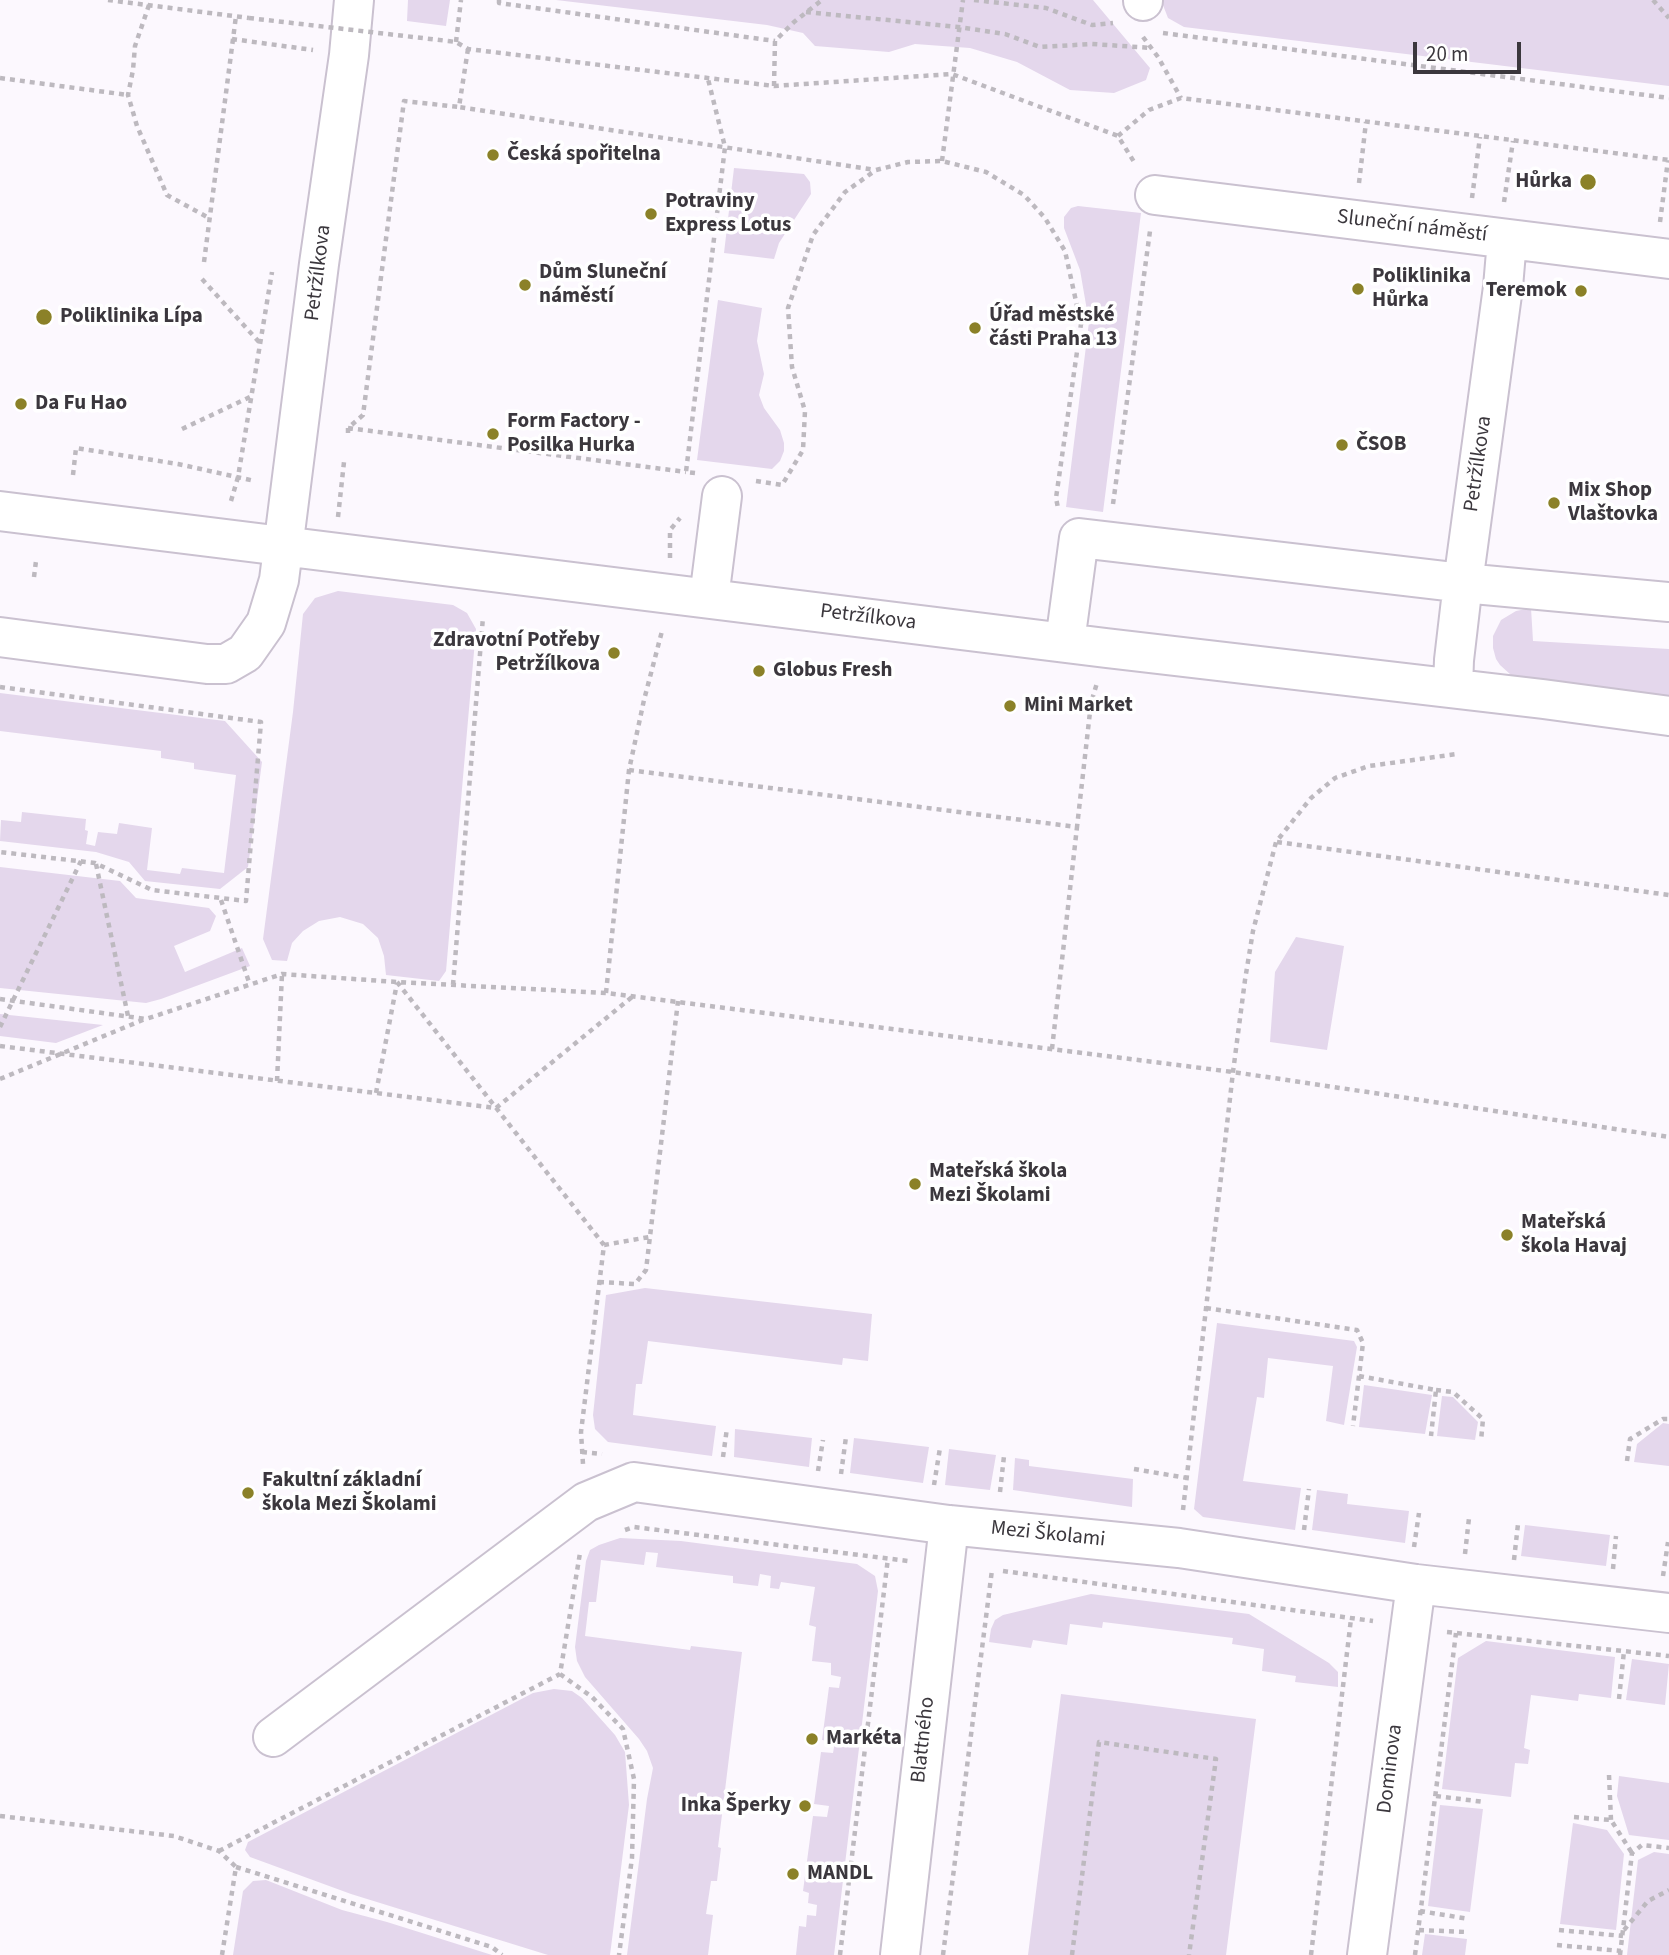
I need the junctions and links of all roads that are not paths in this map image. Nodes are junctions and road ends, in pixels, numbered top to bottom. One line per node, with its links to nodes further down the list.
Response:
1 (354, 0): 7 (street, Petržílkova)
2 (1155, 195): 3 (street, Sluneční náměstí)
3 (1491, 238): 4 (street, Sluneční náměstí); 8 (street, Petržílkova)
4 (1662, 258)
5 (713, 485): 9 (street)
6 (0, 511): 7 (street, Petržílkova)
7 (284, 546): 9 (street, Petržílkova); 11 (street, Petržílkova)
8 (1463, 583): 10 (street); 12 (street); 13 (street, Petržílkova)
9 (709, 598): 12 (street, Petržílkova)
10 (1669, 602)
11 (0, 637)
12 (1065, 642): 13 (street, Petržílkova)
13 (1453, 688): 14 (street, Petržílkova)
14 (1669, 716)
15 (941, 1509): 16 (street, Mezi Školami); 18 (street, Mezi Školami); 19 (street, Blattného)
16 (1415, 1568): 17 (street, Mezi Školami); 20 (street, Dominova)
17 (1665, 1598)
18 (273, 1737)
19 (900, 1955)
20 (1367, 1955)

